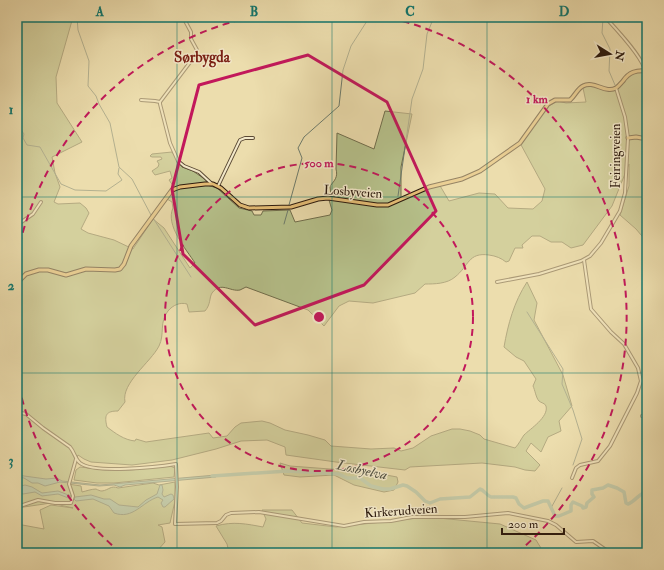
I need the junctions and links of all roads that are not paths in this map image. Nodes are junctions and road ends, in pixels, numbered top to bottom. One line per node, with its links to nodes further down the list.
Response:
1 (183, 17): 6 (street)
2 (605, 17): 3 (street)
3 (646, 71): 4 (main road)
4 (616, 88): 8 (street, Feiringveien); 11 (main road, Losbyveien)
5 (142, 100): 6 (street)
6 (160, 102): 10 (street)
7 (253, 138): 11 (street)
8 (628, 138): 9 (main road); 14 (street, Feiringveien)
9 (644, 139)
10 (213, 184): 11 (main road, Losbyveien); 16 (main road, Losbyveien)
11 (218, 186)
12 (41, 202): 13 (street)
13 (17, 225)
14 (584, 260): 17 (street, Feiringveien); 23 (street)
15 (17, 273): 16 (street)
16 (20, 279): 18 (main road, Losbyveien)
17 (497, 282)
18 (17, 283)
19 (647, 398): 21 (street)
20 (17, 412): 22 (street)
21 (642, 416)
22 (76, 459): 24 (street); 25 (street, Kirkerudveien)
23 (572, 478)
24 (17, 507)
25 (608, 552): 26 (street, Kirkerudveien)
26 (622, 553)

